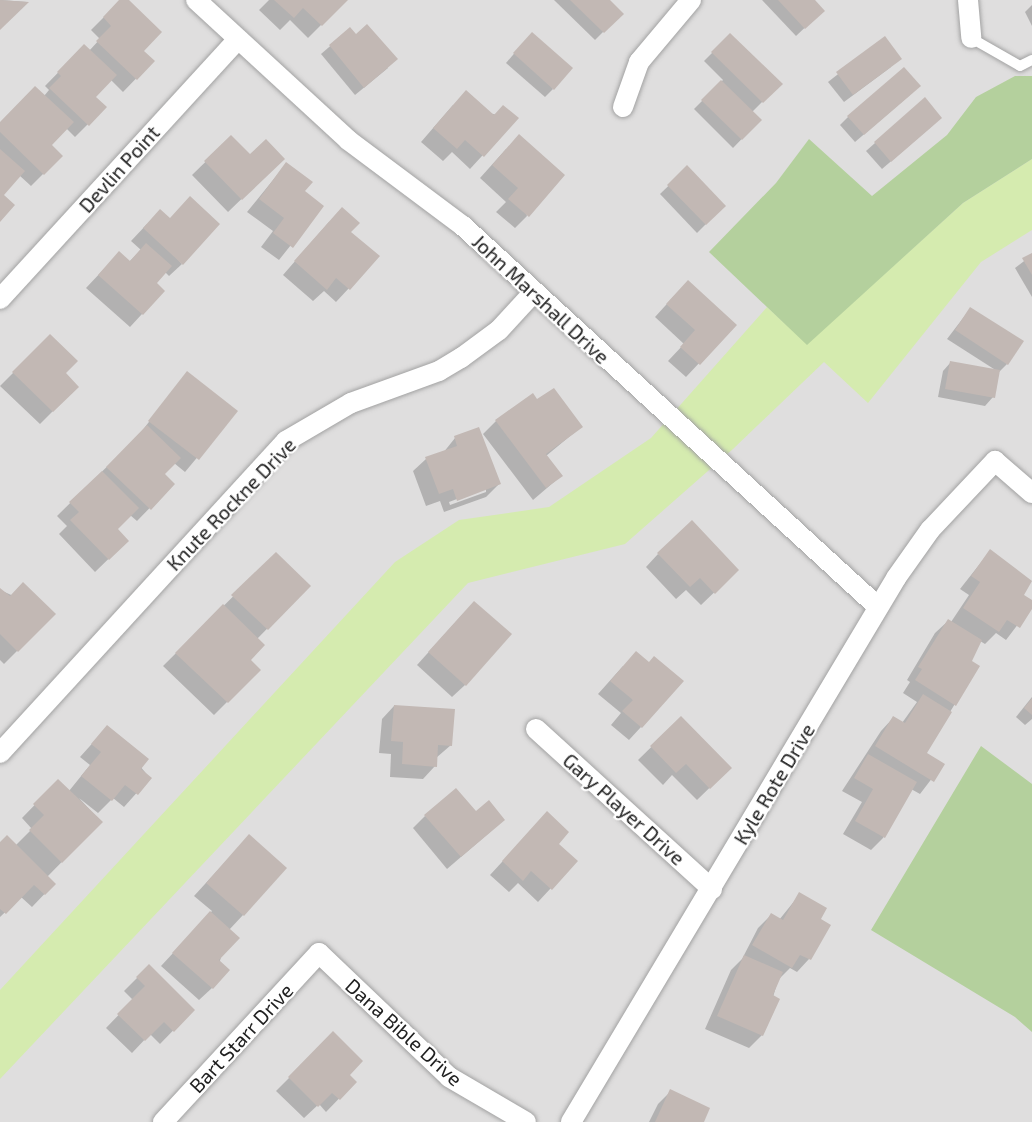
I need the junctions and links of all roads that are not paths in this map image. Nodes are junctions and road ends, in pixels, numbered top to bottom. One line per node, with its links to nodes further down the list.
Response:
1 (196, 0): 5 (street, John Marshall Drive)
2 (692, 0): 7 (street)
3 (968, 0): 4 (street)
4 (972, 38): 6 (lane)
5 (238, 39): 8 (street, John Marshall Drive); 9 (street, Devlin Point)
6 (1032, 60)
7 (623, 107)
8 (534, 292): 11 (street, John Marshall Drive); 13 (street, Knute Rockne Drive)
9 (0, 299)
10 (1032, 493): 11 (street, Kyle Rote Drive)
11 (879, 608): 14 (street, Kyle Rote Drive)
12 (536, 729): 14 (street, Gary Player Drive)
13 (0, 753)
14 (712, 889): 18 (street, Kyle Rote Drive)
15 (318, 953): 16 (street, Bart Starr Drive); 17 (street, Dana Bible Drive)
16 (163, 1122)
17 (526, 1122)
18 (571, 1122)

